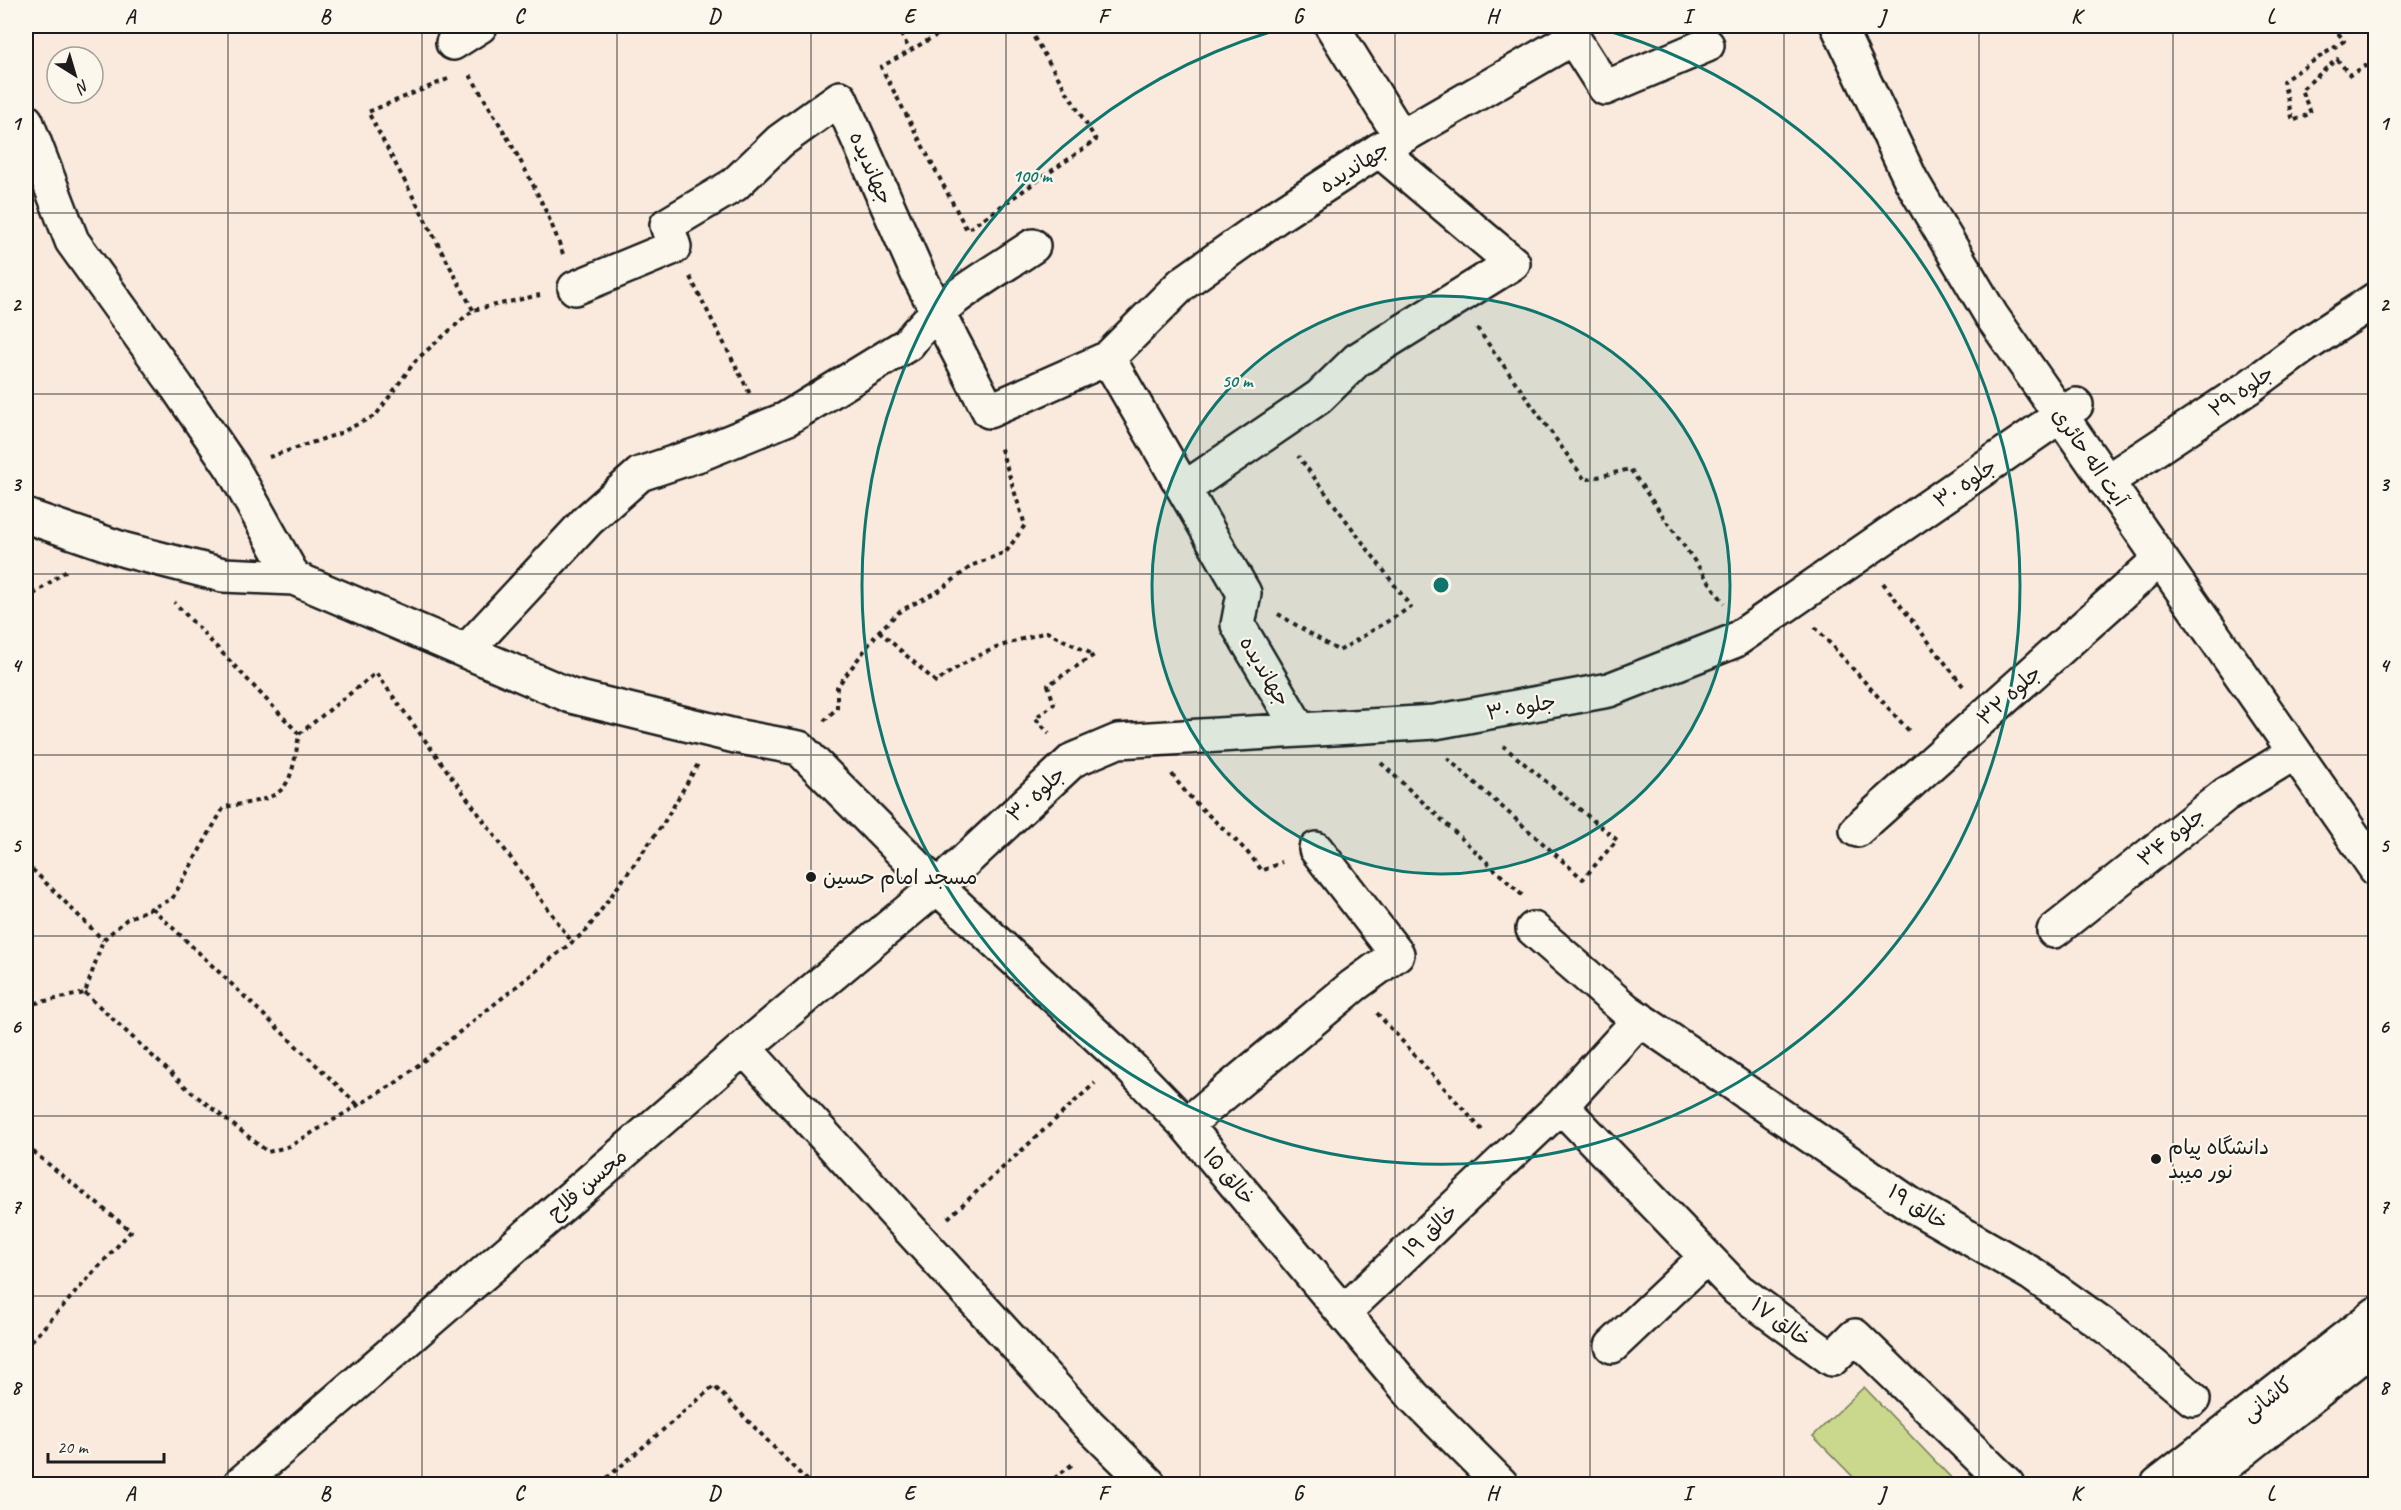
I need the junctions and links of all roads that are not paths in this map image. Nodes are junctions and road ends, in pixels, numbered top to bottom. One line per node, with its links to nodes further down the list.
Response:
1 (480, 26): 6 (street)
2 (1332, 26): 8 (street)
3 (1838, 26): 14 (street, آیت اله حائری)
4 (1861, 26): 14 (street, آیت اله حائری)
5 (1707, 45): 8 (street, جهاندیده)
6 (460, 57)
7 (26, 121): 19 (street)
8 (1390, 143): 13 (street, جهاندیده); 16 (street)
9 (1034, 246): 12 (street)
10 (575, 288): 12 (street, جهاندیده)
11 (2376, 299): 15 (street, جلوه ۲۹)
12 (937, 311): 13 (street, جهاندیده); 20 (street)
13 (1108, 358): 16 (street)
14 (2069, 411): 15 (street, آیت اله حائری); 21 (street, جلوه ۳۰)
15 (2114, 476): 18 (street, آیت اله حائری); 24 (street, آیت اله حائری)
16 (1184, 489): 21 (street, جهاندیده)
17 (26, 516): 19 (street)
18 (2160, 559): 22 (street, آیت اله حائری); 23 (street, جلوه ۳۲)
19 (294, 578): 20 (street)
20 (467, 651): 27 (street, خالق ۱۵)
21 (1299, 729): 27 (street, جلوه ۳۰)
22 (2294, 753): 26 (street, آیت اله حائری); 29 (street, جلوه ۳۴)
23 (1857, 830)
24 (2376, 830)
25 (1316, 849): 33 (street)
26 (2376, 868)
27 (937, 887): 31 (street, محسن فلاح); 33 (street, خالق ۱۵)
28 (1533, 929): 30 (street)
29 (2054, 931)
30 (1633, 1014): 32 (street, خالق ۱۹); 39 (street, خالق ۱۹)
31 (744, 1048): 40 (street, محسن فلاح); 41 (street)
32 (1561, 1106): 34 (street, خالق ۱۷); 35 (street, خالق ۱۹)
33 (1186, 1125): 35 (street, خالق ۱۵)
34 (1706, 1257): 38 (street); 43 (street, خالق ۱۷)
35 (1344, 1312): 42 (street, خالق ۱۵)
36 (2376, 1314): 44 (street, کاشانی)
37 (2376, 1345): 45 (street, کاشانی)
38 (1612, 1346)
39 (2193, 1399)
40 (240, 1485)
41 (1149, 1485)
42 (1501, 1485)
43 (2007, 1485)
44 (2158, 1485)
45 (2201, 1485)

